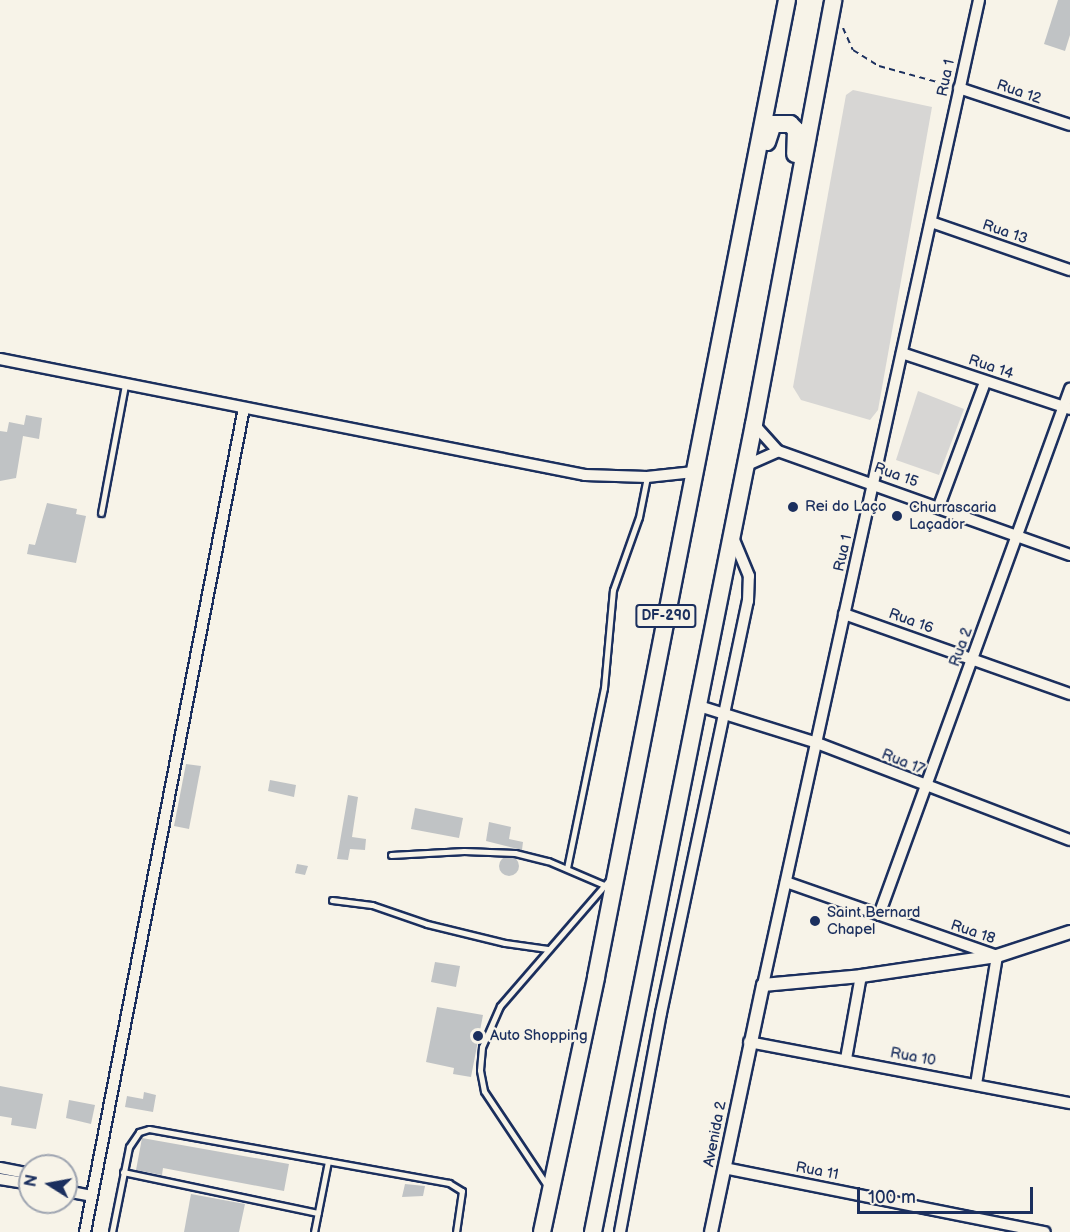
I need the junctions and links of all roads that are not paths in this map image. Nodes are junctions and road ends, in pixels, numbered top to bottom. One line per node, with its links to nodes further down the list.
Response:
1 (787, 0): 7 (highway, DF-290)
2 (979, 0): 4 (street, Rua 1)
3 (832, 2): 8 (highway, DF-290)
4 (959, 88): 5 (street, Rua 12); 6 (street, Rua 1)
5 (1070, 125)
6 (931, 222): 9 (street, Rua 13); 10 (street, Rua 1)
7 (740, 245): 8 (highway); 20 (highway, DF-290)
8 (786, 246): 17 (highway, DF-290)
9 (1070, 270)
10 (902, 353): 12 (street, Rua 14); 22 (street, Rua 1)
11 (0, 359): 13 (street)
12 (985, 381): 16 (street, Rua 14); 23 (street)
13 (125, 385): 15 (street); 24 (lane)
14 (1070, 389): 16 (street, Rua 2)
15 (244, 408): 21 (street); 60 (street)
16 (1067, 408): 26 (street, Rua 2)
17 (754, 424): 18 (street); 19 (highway, DF-290)
18 (778, 451): 19 (street); 22 (street, Rua 15)
19 (745, 466): 25 (highway, DF-290)
20 (694, 472): 21 (street); 38 (highway, DF-290)
21 (647, 477): 37 (lane)
22 (874, 482): 23 (street, Rua 15); 28 (street, Rua 1)
23 (939, 506): 26 (street, Rua 15)
24 (100, 513)
25 (732, 535): 31 (highway, DF-290); 32 (street)
26 (1018, 536): 27 (street, Rua 15); 29 (street, Rua 2)
27 (1070, 555)
28 (844, 614): 29 (street, Rua 16); 33 (street, Rua 1)
29 (973, 659): 30 (street, Rua 16); 34 (street, Rua 2)
30 (1070, 694)
31 (699, 706): 32 (street, Rua 17); 67 (highway, DF-290)
32 (723, 714): 33 (street, Rua 17); 68 (street)
33 (817, 743): 34 (street, Rua 17); 39 (street, Rua 1)
34 (925, 787): 35 (street, Rua 17); 41 (street, Rua 2)
35 (1070, 840)
36 (391, 855): 37 (lane)
37 (567, 868): 38 (lane)
38 (609, 880): 43 (lane); 58 (highway, DF-290)
39 (786, 882): 41 (street, Rua 18); 46 (street, Rua 1)
40 (332, 900): 43 (lane)
41 (879, 915): 44 (street, Rua 18)
42 (1070, 932): 44 (street)
43 (548, 949): 58 (lane)
44 (997, 956): 45 (street, Rua 18); 49 (street)
45 (861, 976): 46 (street, Rua 18); 48 (street)
46 (763, 985): 47 (street, Rua 1)
47 (749, 1042): 48 (street, Rua 10); 53 (street, Avenida 2)
48 (846, 1059): 49 (street, Rua 10)
49 (976, 1084): 50 (street, Rua 10)
50 (1070, 1103)
51 (328, 1161): 55 (lane); 61 (lane); 65 (lane)
52 (0, 1168): 54 (street)
53 (724, 1168): 69 (street, Avenida 2); 70 (street, Rua 11)
54 (18, 1172)
55 (123, 1172): 61 (lane); 63 (lane)
56 (0, 1179): 57 (street)
57 (18, 1182)
58 (550, 1190): 66 (highway, DF-290)
59 (78, 1192): 60 (street)
60 (92, 1196): 62 (street)
61 (318, 1213): 64 (lane)
62 (85, 1232)
63 (112, 1232)
64 (314, 1232)
65 (456, 1232)
66 (542, 1232)
67 (593, 1232)
68 (620, 1232)
69 (711, 1232)
70 (1045, 1232)

